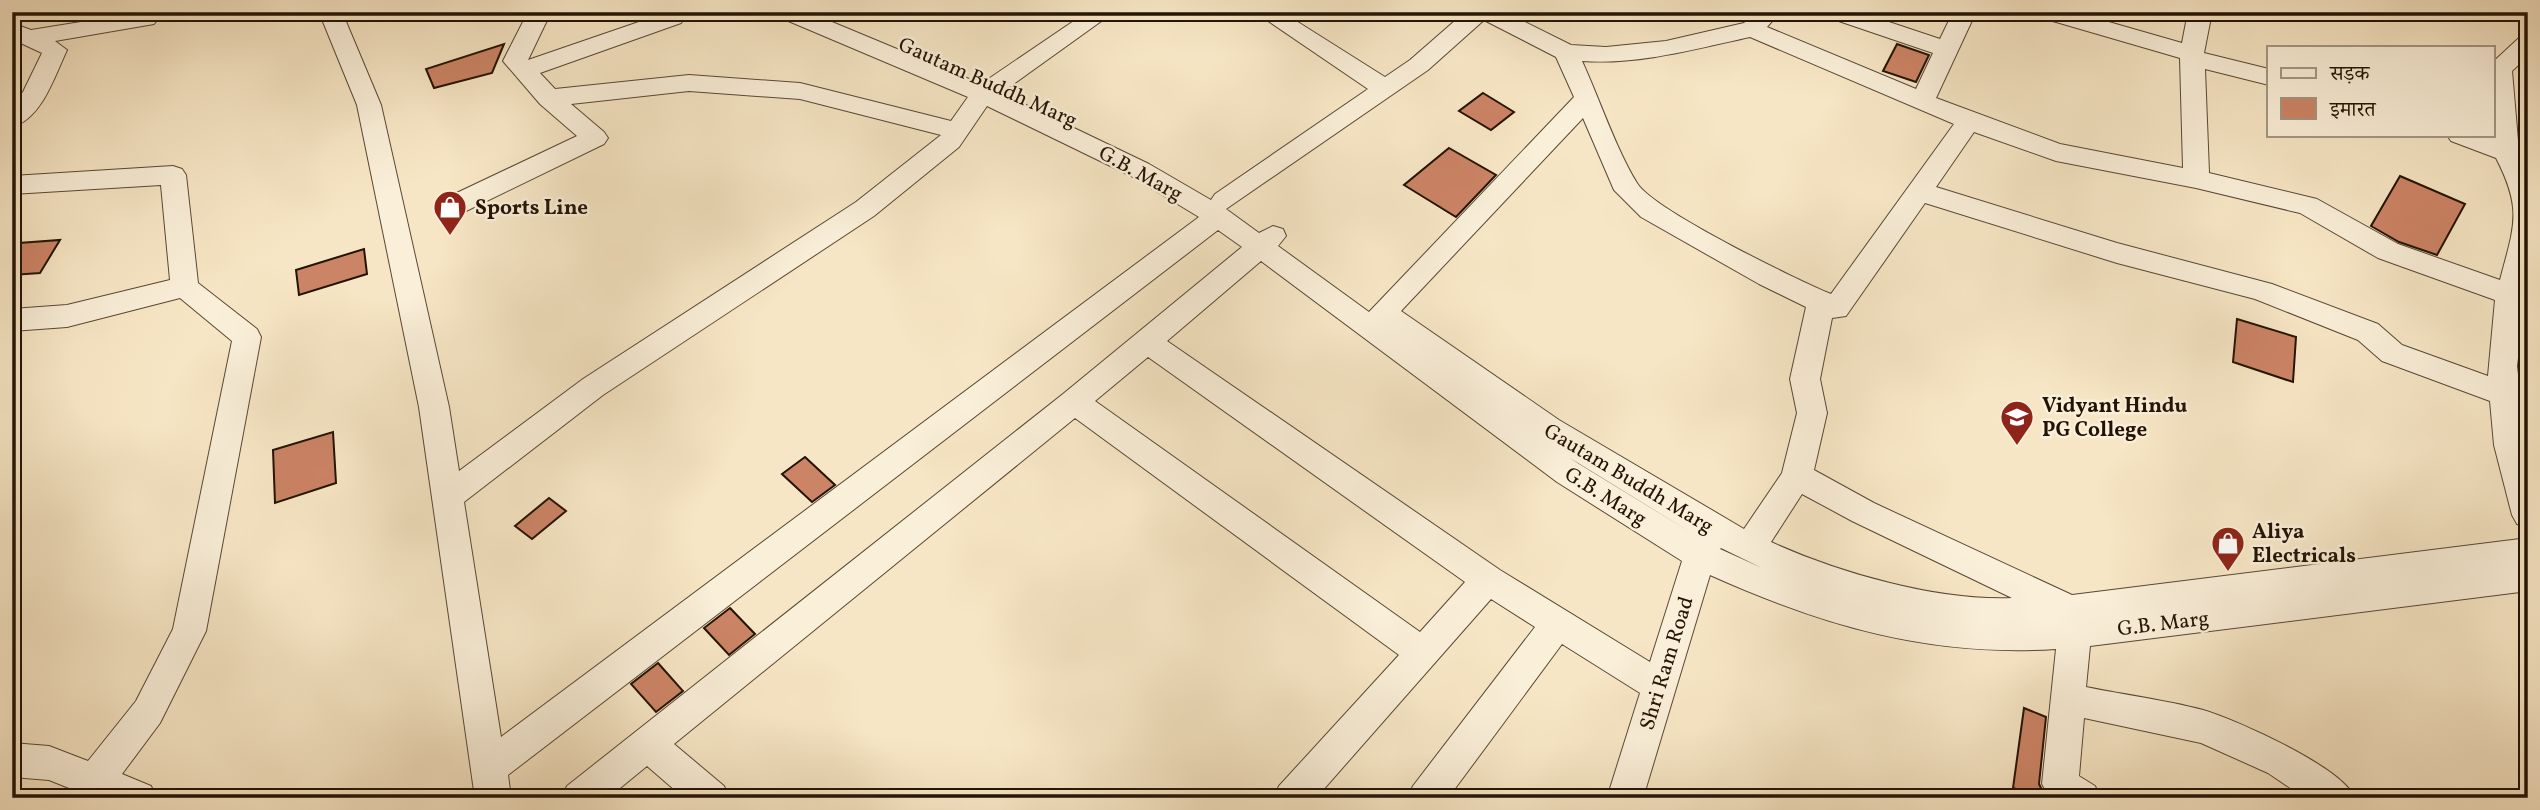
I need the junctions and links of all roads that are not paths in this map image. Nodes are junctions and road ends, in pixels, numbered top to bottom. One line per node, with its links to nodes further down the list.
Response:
1 (330, 12): 50 (street)
2 (540, 12): 23 (street)
3 (788, 12): 26 (street, G.B. Marg)
4 (827, 12): 26 (street, Gautam Buddh Marg)
5 (1266, 12): 25 (street)
6 (1479, 12): 25 (street)
7 (1486, 12): 21 (street)
8 (1835, 12): 13 (street)
9 (1965, 12): 20 (street)
10 (2047, 12): 17 (street)
11 (2200, 12): 22 (street)
12 (1087, 16): 26 (street)
13 (1867, 17): 20 (street)
14 (673, 18): 23 (street)
15 (146, 19): 18 (street)
16 (1761, 21): 21 (street); 29 (street)
17 (2112, 21): 22 (street)
18 (21, 34): 30 (street)
19 (2528, 42): 34 (street)
20 (1947, 50): 29 (street)
21 (1566, 52): 28 (street)
22 (2192, 56): 24 (street); 35 (street)
23 (524, 70): 27 (street)
24 (2267, 76)
25 (1384, 88): 39 (street)
26 (990, 89): 32 (lane); 39 (street, G.B. Marg)
27 (549, 97): 32 (street); 38 (street)
28 (1586, 99): 43 (street); 44 (street)
29 (1922, 101): 31 (street)
30 (12, 119)
31 (1969, 121): 35 (street); 37 (street)
32 (957, 131): 50 (lane)
33 (2463, 136): 34 (street)
34 (2505, 152): 42 (street)
35 (2196, 179): 42 (street)
36 (12, 185): 41 (street)
37 (1918, 190): 43 (street); 47 (street)
38 (455, 205)
39 (1221, 208): 40 (street, G.B. Marg); 65 (street)
40 (1267, 241): 44 (street, Gautam Buddh Marg); 46 (street); 52 (street, G.B. Marg)
41 (185, 287): 45 (street); 64 (street)
42 (2510, 294): 47 (street)
43 (1821, 302): 49 (street)
44 (1383, 312): 52 (street, Gautam Buddh Marg)
45 (12, 320)
46 (1146, 341): 48 (street); 56 (street)
47 (2505, 394): 51 (street)
48 (1074, 402): 59 (street); 62 (street)
49 (1797, 476): 53 (street); 57 (street)
50 (449, 496): 65 (street)
51 (2528, 515)
52 (1707, 542): 53 (street, Gautam Buddh Marg); 57 (street, G.B. Marg); 60 (street, Shri Ram Road)
53 (1751, 546): 57 (street, Gautam Buddh Marg)
54 (2528, 552): 57 (street, Gautam Buddh Marg)
55 (2528, 577): 57 (street, G.B. Marg)
56 (1488, 580): 58 (street); 59 (street)
57 (2073, 621): 61 (street)
58 (1559, 622): 60 (street); 70 (street)
59 (1423, 653): 69 (street)
60 (1658, 685): 71 (street, Shri Ram Road)
61 (2068, 699): 72 (street); 73 (street)
62 (649, 745): 66 (street); 68 (street)
63 (12, 760): 64 (street)
64 (96, 779): 67 (street)
65 (490, 784)
66 (604, 792)
67 (138, 798)
68 (711, 798)
69 (1292, 798)
70 (1426, 798)
71 (1625, 798)
72 (2082, 798)
73 (2337, 798)

